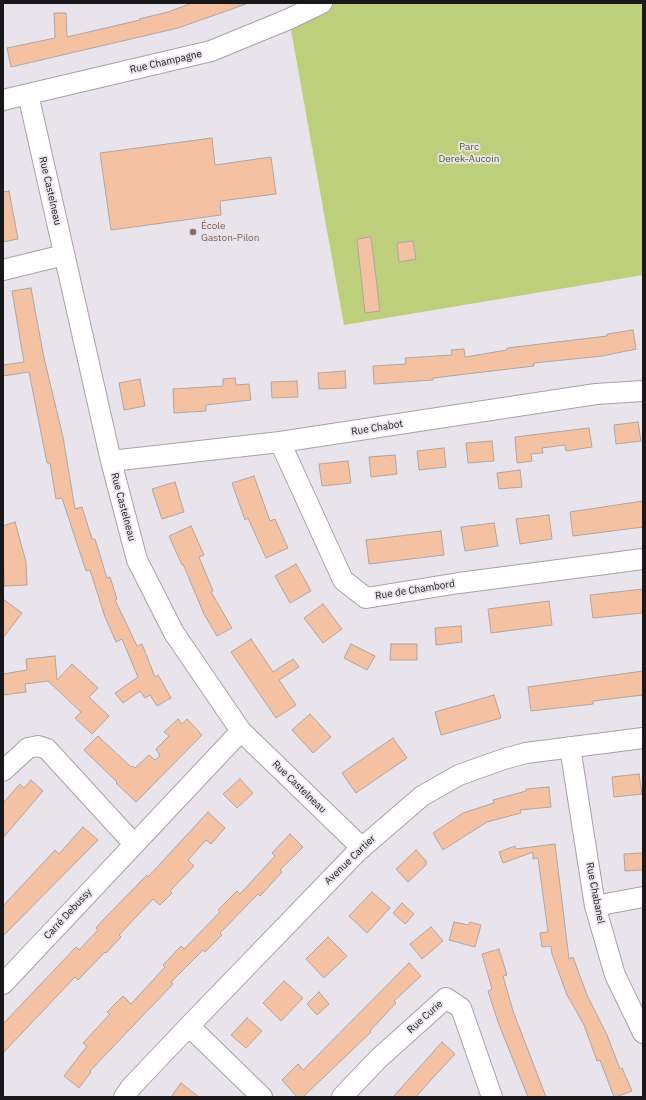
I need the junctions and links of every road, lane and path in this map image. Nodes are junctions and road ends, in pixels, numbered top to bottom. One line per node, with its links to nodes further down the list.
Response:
1 (316, 4): 2 (street, Rue Champagne)
2 (28, 94): 3 (street, Rue Champagne); 4 (street, Rue Castelneau)
3 (3, 100)
4 (64, 255): 5 (street); 8 (street, Rue Castelneau)
5 (3, 270)
6 (643, 390): 7 (street, Rue Chabot)
7 (280, 442): 8 (street, Rue Chabot); 9 (street, Rue de Chambord)
8 (111, 461): 10 (street, Rue Castelneau)
9 (643, 559)
10 (241, 731): 14 (street, Carré Debussy); 15 (street, Rue Castelneau)
11 (643, 738): 12 (street, Avenue Cartier)
12 (570, 747): 15 (street, Avenue Cartier); 17 (street, Rue Chabanel)
13 (3, 771): 14 (street)
14 (134, 844): 18 (street, Carré Debussy)
15 (362, 848): 19 (street, Avenue Cartier)
16 (643, 897): 17 (street)
17 (595, 906): 20 (street, Rue Chabanel)
18 (3, 984)
19 (189, 1026): 21 (street, Avenue Cartier); 22 (street)
20 (643, 1033)
21 (124, 1097)
22 (262, 1097)
23 (342, 1097): 24 (street, Rue Curie)
24 (492, 1097)

